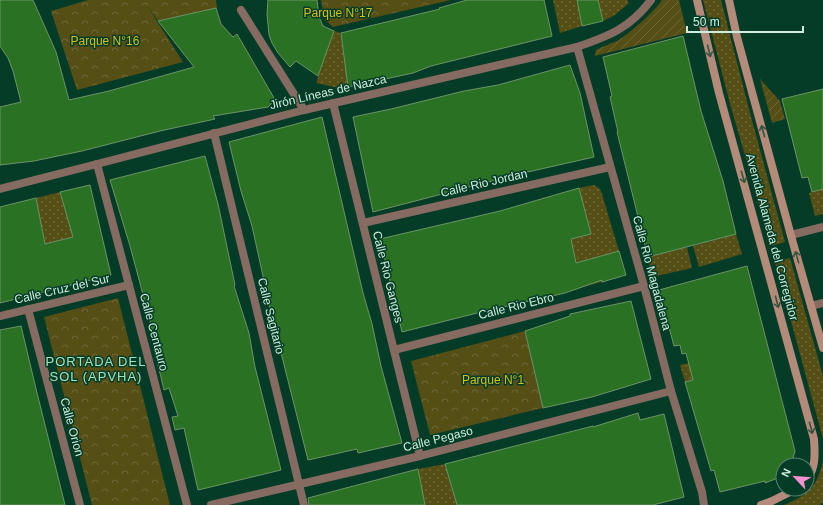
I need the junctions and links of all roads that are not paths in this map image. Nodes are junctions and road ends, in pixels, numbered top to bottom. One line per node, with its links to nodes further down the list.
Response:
1 (651, 0): 5 (street, Jirón Líneas de Nazca)
2 (697, 0): 25 (main road, Avenida Alameda del Corregidor, one-way to 25)
3 (729, 0): 14 (main road, Avenida Alameda del Corregidor, one-way to 3)
4 (241, 10): 7 (street)
5 (576, 47): 6 (street, Jirón Líneas de Nazca); 10 (street, Calle Rio Magadalena)
6 (333, 103): 7 (street, Jirón Líneas de Nazca); 12 (street, Calle Rio Ganges)
7 (304, 110): 8 (street, Jirón Líneas de Nazca)
8 (214, 133): 9 (street, Jirón Líneas de Nazca); 26 (street, Calle Sagitario)
9 (98, 164): 11 (street, Jirón Líneas de Nazca); 15 (street, Calle Centauro)
10 (610, 167): 12 (street, Calle Rio Jordan); 16 (street, Calle Rio Magadalena)
11 (0, 188)
12 (363, 222): 22 (street, Calle Rio Ganges)
13 (823, 228): 14 (street)
14 (791, 235): 18 (main road, Avenida Alameda del Corregidor, one-way to 14)
15 (129, 285): 19 (street, Calle Cruz del Sur); 29 (street, Calle Centauro)
16 (644, 286): 22 (street, Calle Rio Ebro); 23 (street, Calle Rio Magadalena)
17 (823, 303): 18 (street)
18 (811, 306): 21 (main road, Avenida Alameda del Corregidor)
19 (28, 309): 20 (street, Calle Cruz del Sur); 28 (street, Calle Orion)
20 (0, 316)
21 (823, 348)
22 (394, 350): 24 (street, Calle Rio Ganges)
23 (671, 391): 24 (street, Calle Pegaso); 32 (street, Calle Rio Magadalena)
24 (420, 456): 26 (street, Calle Pegaso)
25 (815, 457)
26 (300, 485): 30 (street, Calle Pegaso); 31 (street, Calle Sagitario)
27 (781, 497): 33 (main road)
28 (80, 505)
29 (187, 505)
30 (211, 505)
31 (304, 505)
32 (704, 505)
33 (761, 505)

